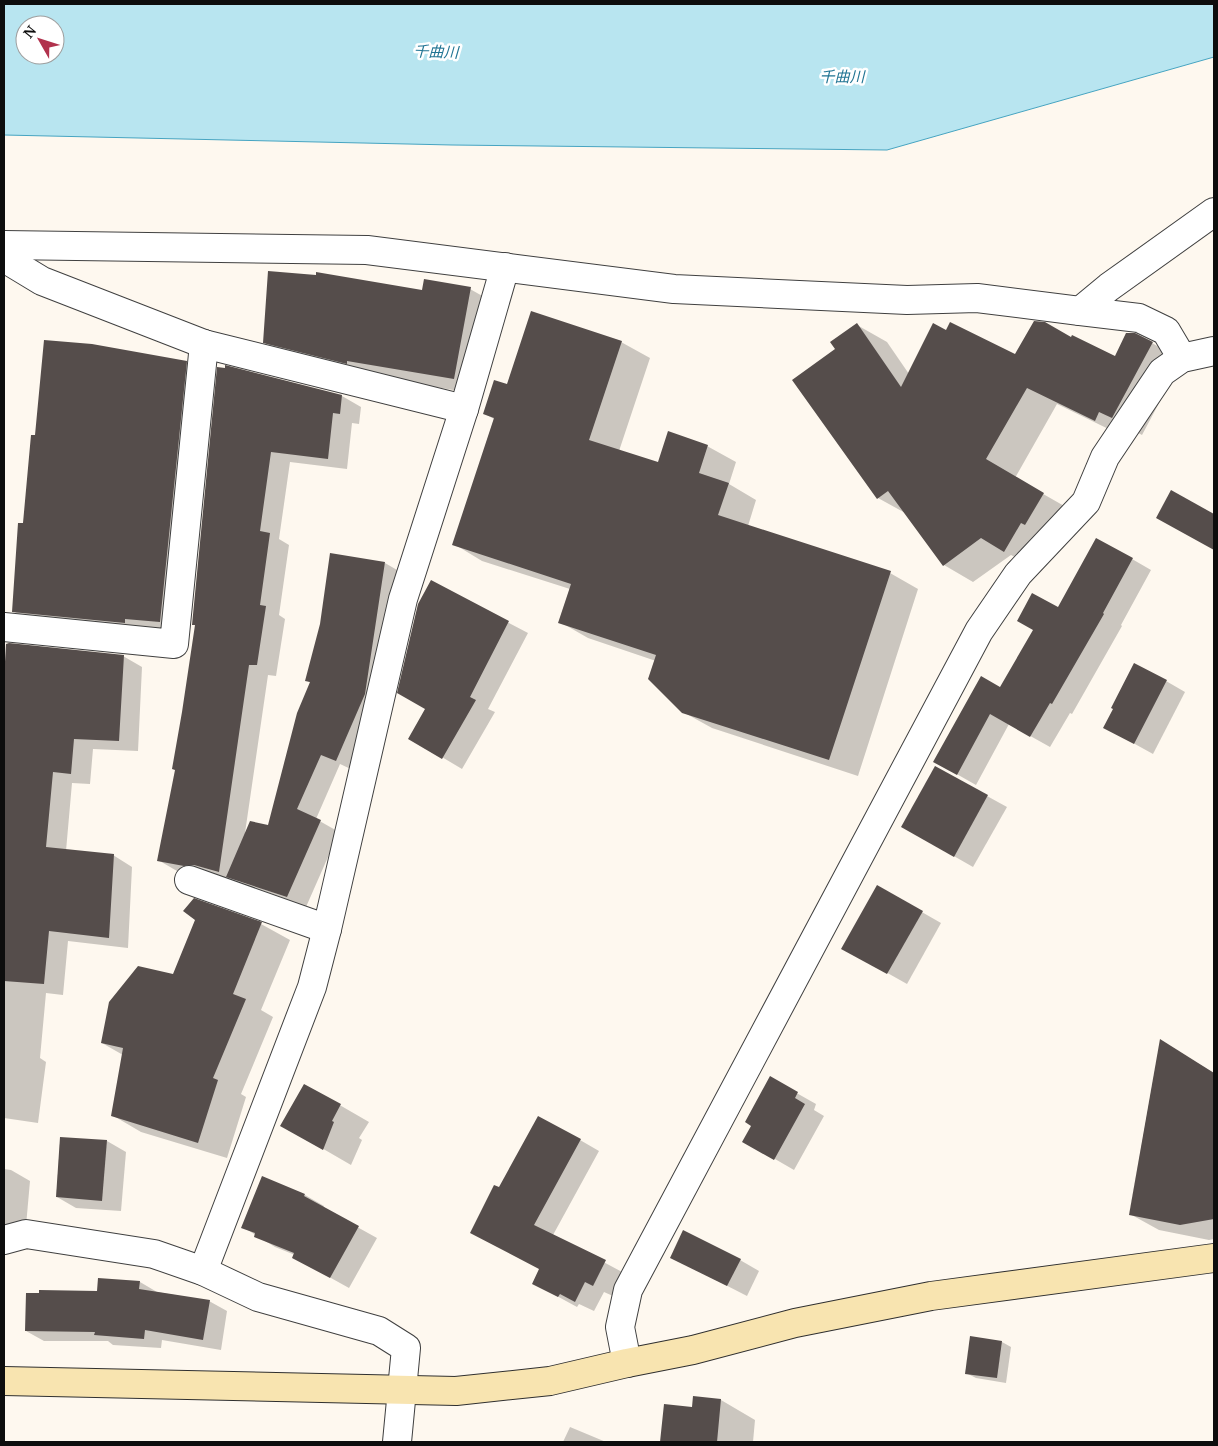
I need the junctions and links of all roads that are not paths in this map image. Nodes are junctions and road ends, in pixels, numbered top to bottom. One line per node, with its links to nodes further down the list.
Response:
1 (1214, 212): 5 (street)
2 (4, 245): 4 (street)
3 (4, 258): 6 (street)
4 (505, 267): 5 (street); 9 (street)
5 (1080, 311): 8 (street)
6 (204, 344): 9 (street); 10 (street)
7 (1214, 350): 8 (street)
8 (1182, 358): 16 (street)
9 (464, 409): 12 (street)
10 (4, 627)
11 (189, 880): 12 (street)
12 (327, 929): 15 (street)
13 (4, 1240): 15 (street)
14 (1214, 1258): 16 (street)
15 (203, 1271): 18 (street)
16 (627, 1363): 18 (street)
17 (4, 1380): 18 (street)
18 (401, 1391): 19 (street)
19 (397, 1442)

